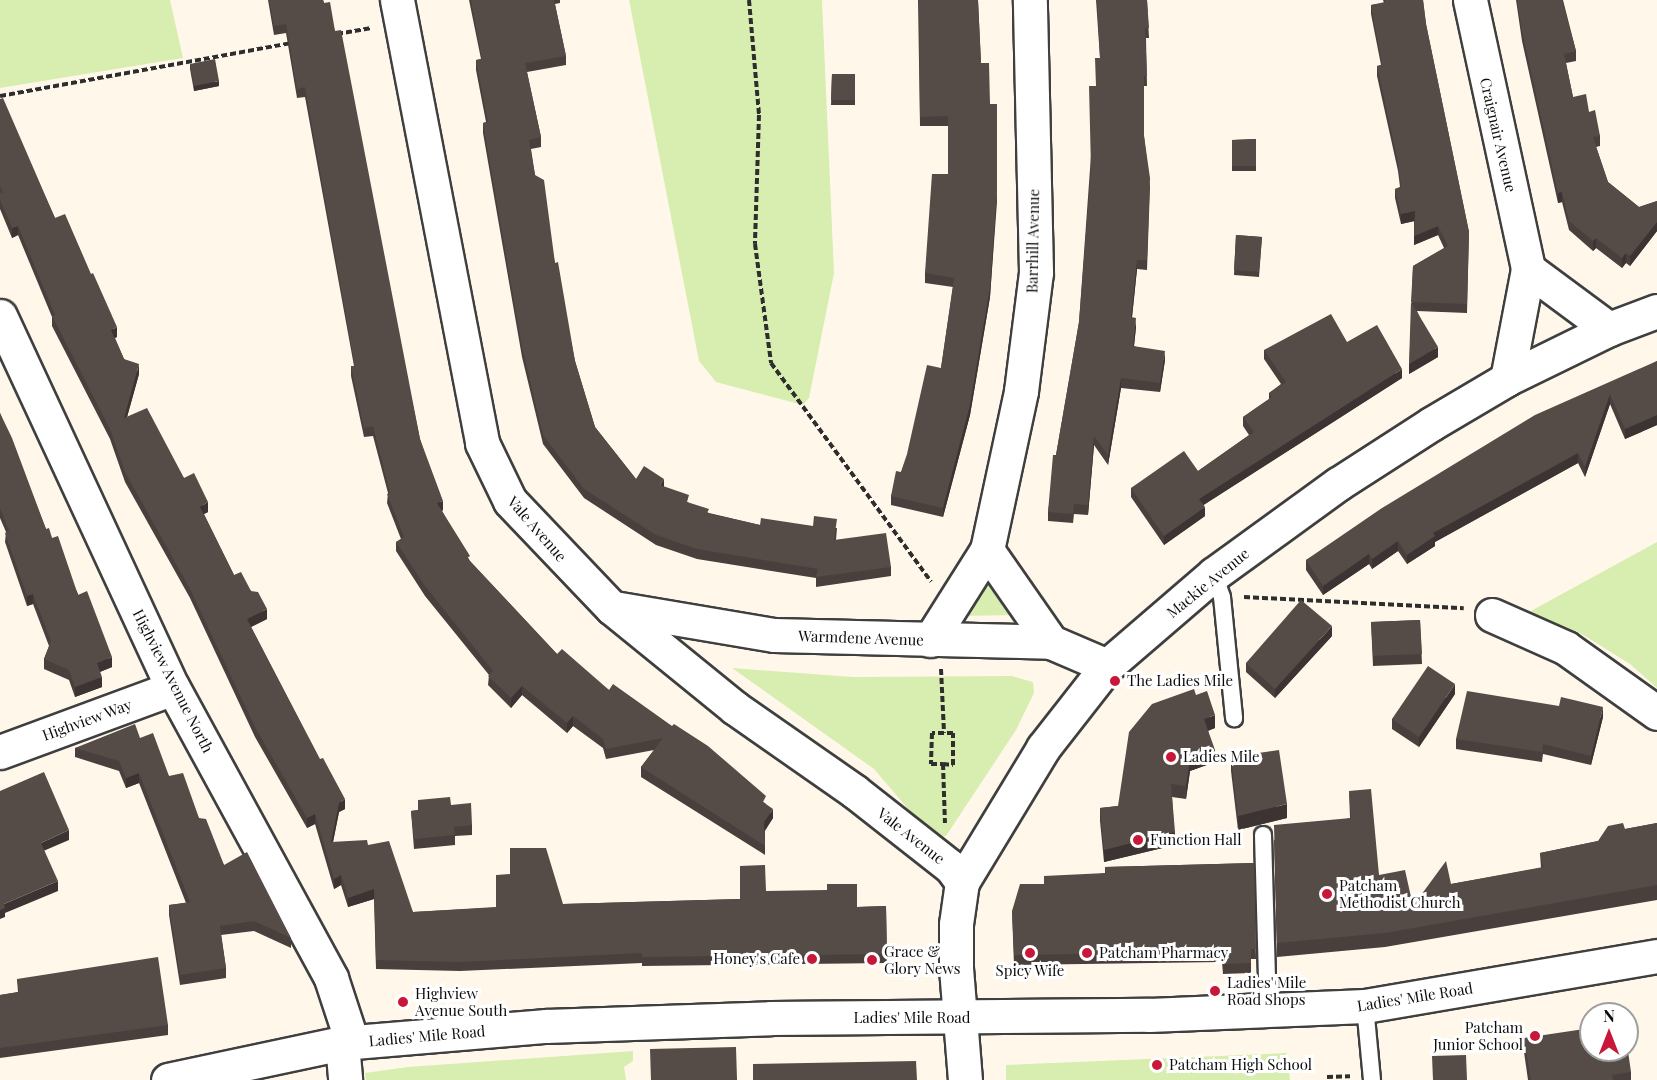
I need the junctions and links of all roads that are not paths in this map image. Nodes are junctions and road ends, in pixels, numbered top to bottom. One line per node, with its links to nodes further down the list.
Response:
1 (1030, 0): 9 (street, Barrhill Avenue)
2 (1470, 0): 4 (street, Craignair Avenue)
3 (398, 11): 11 (street, Vale Avenue)
4 (1528, 269): 7 (street); 8 (street, Craignair Avenue)
5 (1657, 311): 7 (street, Mackie Avenue)
6 (0, 316): 16 (street, Highview Avenue North)
7 (1610, 329): 8 (street, Mackie Avenue)
8 (1507, 379): 10 (street, Mackie Avenue)
9 (987, 550): 13 (street, Barrhill Avenue); 14 (street)
10 (1218, 585): 15 (street, Mackie Avenue); 18 (lane)
11 (612, 608): 13 (street, Warmdene Avenue); 21 (street, Vale Avenue)
12 (1509, 630): 17 (street)
13 (936, 640): 14 (street, Warmdene Avenue)
14 (1051, 642): 15 (street, Warmdene Avenue)
15 (1107, 666): 21 (street, Mackie Avenue)
16 (174, 688): 19 (street, Highview Way); 26 (street, Highview Avenue North)
17 (1657, 713)
18 (1234, 718)
19 (0, 752)
20 (1263, 835): 24 (lane)
21 (962, 882): 25 (street, Mackie Avenue)
22 (1657, 956): 23 (street, Ladies' Mile Road)
23 (1365, 1006): 24 (street, Ladies' Mile Road); 30 (lane)
24 (1268, 1010): 25 (street, Ladies' Mile Road)
25 (962, 1017): 26 (street, Ladies' Mile Road); 29 (street, Mackie Avenue)
26 (347, 1043): 27 (street, Ladies' Mile Road); 28 (street)
27 (168, 1080)
28 (345, 1080)
29 (965, 1080)
30 (1372, 1080)

